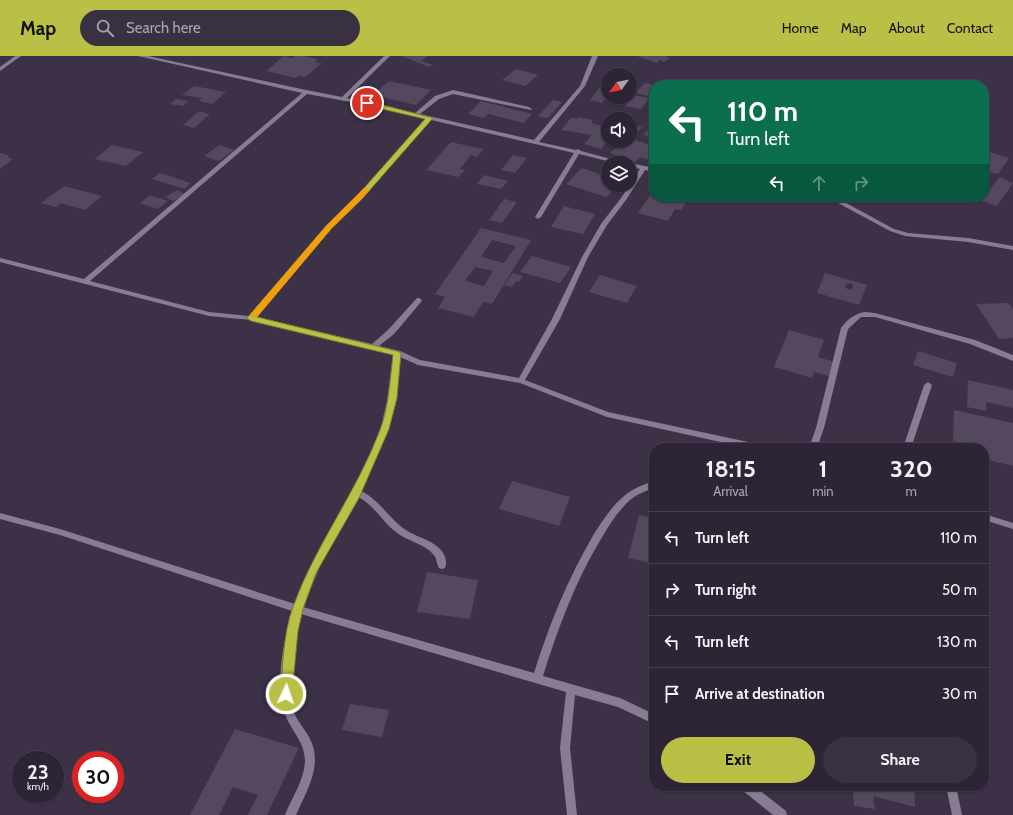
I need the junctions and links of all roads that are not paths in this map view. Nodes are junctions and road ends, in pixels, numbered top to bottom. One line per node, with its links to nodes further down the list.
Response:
1 (18, 56): 5 (street)
2 (141, 56): 6 (street)
3 (387, 56): 7 (street)
4 (595, 56): 11 (street)
5 (0, 69)
6 (306, 92): 7 (street); 21 (street)
7 (343, 99): 9 (street)
8 (529, 109): 9 (street)
9 (416, 115): 10 (street)
10 (430, 118): 11 (street); 23 (street)
11 (536, 142): 12 (street)
12 (578, 151): 13 (street); 18 (street)
13 (601, 157)
14 (637, 167): 15 (street)
15 (643, 168): 16 (street); 27 (street)
16 (649, 169)
17 (839, 202): 19 (street)
18 (538, 217)
19 (1013, 248)
20 (0, 260): 21 (street)
21 (86, 281): 23 (street)
22 (419, 300): 24 (street)
23 (251, 318): 24 (street)
24 (373, 347): 25 (street)
25 (397, 353): 27 (street); 33 (street)
26 (1013, 358): 30 (street)
27 (521, 382): 29 (street)
28 (928, 385): 31 (street)
29 (737, 443)
30 (815, 443)
31 (909, 443)
32 (649, 486): 39 (street)
33 (356, 492): 37 (street); 38 (street)
34 (0, 516): 38 (street)
35 (989, 519): 36 (street)
36 (1013, 526)
37 (442, 565)
38 (298, 609): 39 (street); 44 (street)
39 (537, 679): 40 (street)
40 (571, 689): 41 (street); 45 (street)
41 (649, 716)
42 (752, 791): 46 (street)
43 (952, 791): 47 (street)
44 (290, 815)
45 (572, 815)
46 (782, 815)
47 (957, 815)

